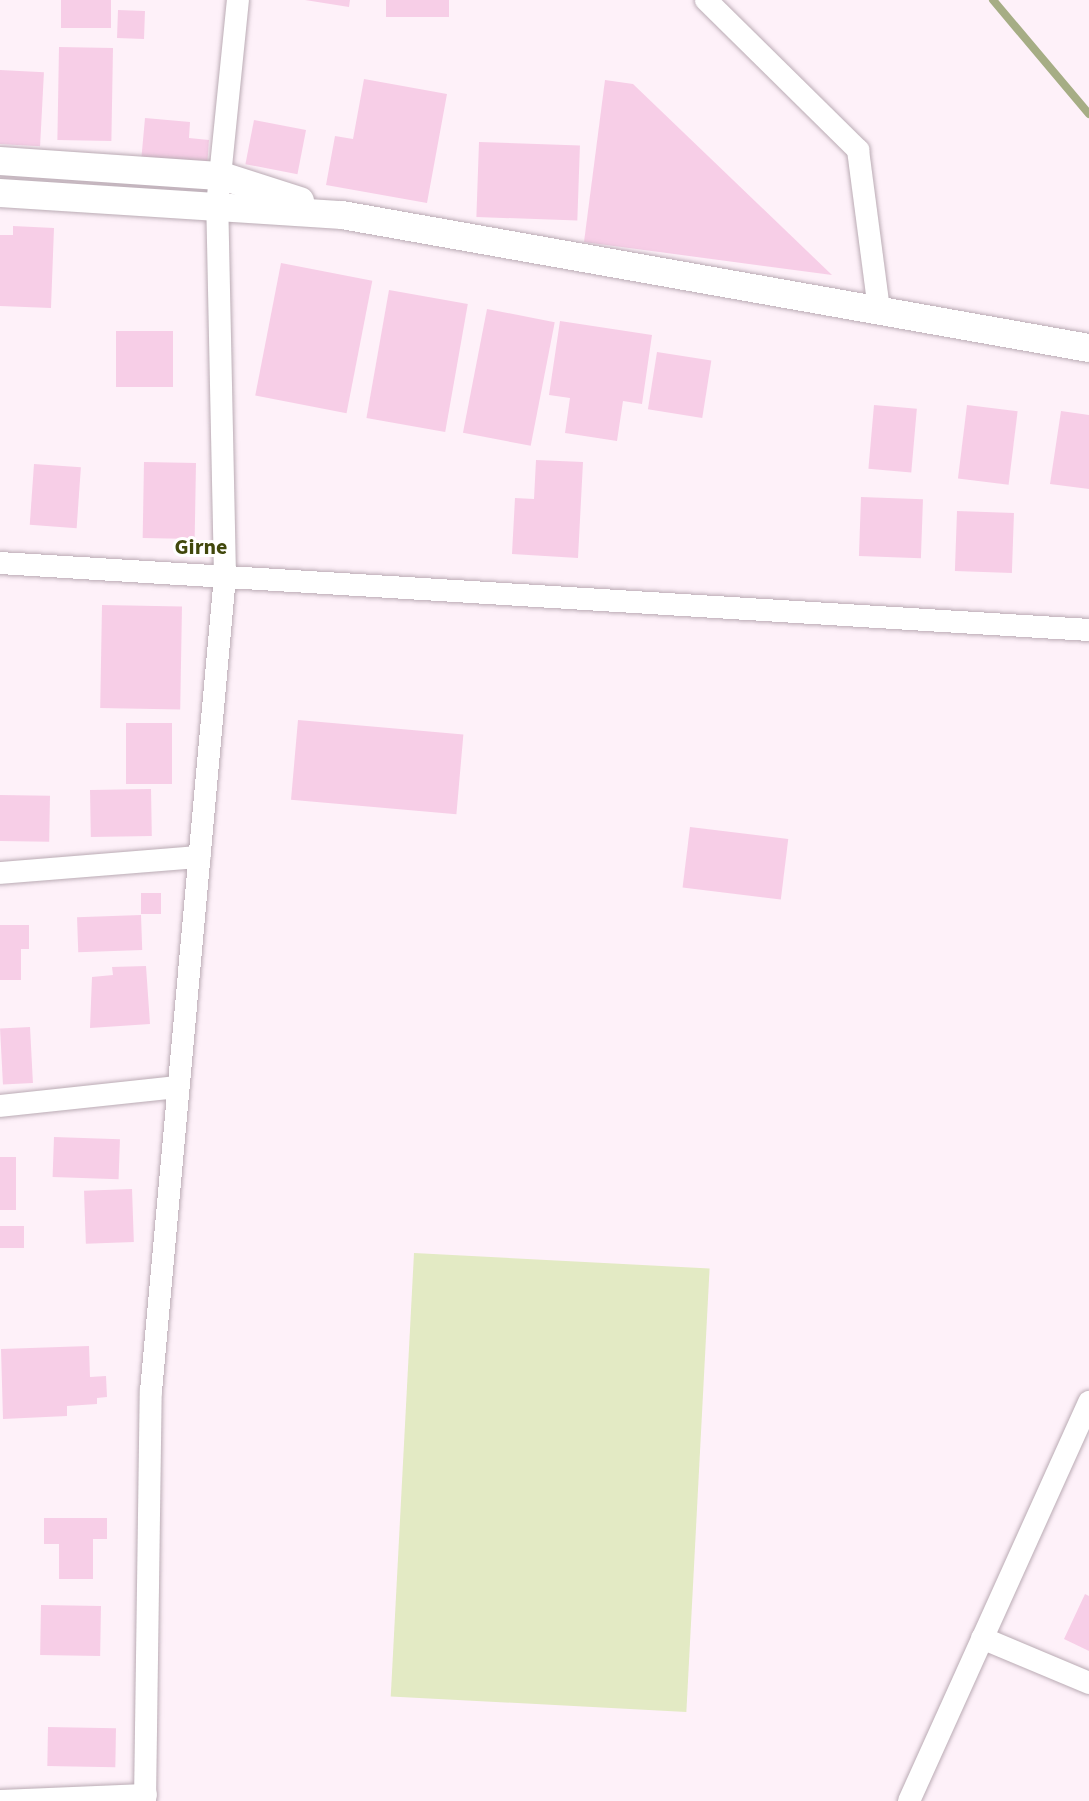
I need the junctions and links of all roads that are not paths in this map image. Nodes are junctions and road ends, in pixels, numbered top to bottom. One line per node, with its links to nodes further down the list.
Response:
1 (238, 0): 4 (street)
2 (706, 0): 8 (street)
3 (0, 161): 4 (street)
4 (222, 176): 6 (street); 7 (street)
5 (0, 194): 6 (street)
6 (217, 206): 7 (street); 11 (street)
7 (342, 215): 8 (street)
8 (879, 309): 9 (street)
9 (1089, 348)
10 (0, 563): 11 (street)
11 (225, 576): 12 (street); 13 (street)
12 (1089, 630)
13 (199, 857): 14 (street); 15 (street)
14 (0, 873)
15 (178, 1087): 16 (street); 20 (street)
16 (0, 1106)
17 (1089, 1402): 18 (street)
18 (982, 1638): 19 (street); 22 (street)
19 (1089, 1683)
20 (146, 1798): 21 (street)
21 (0, 1801)
22 (909, 1801)

